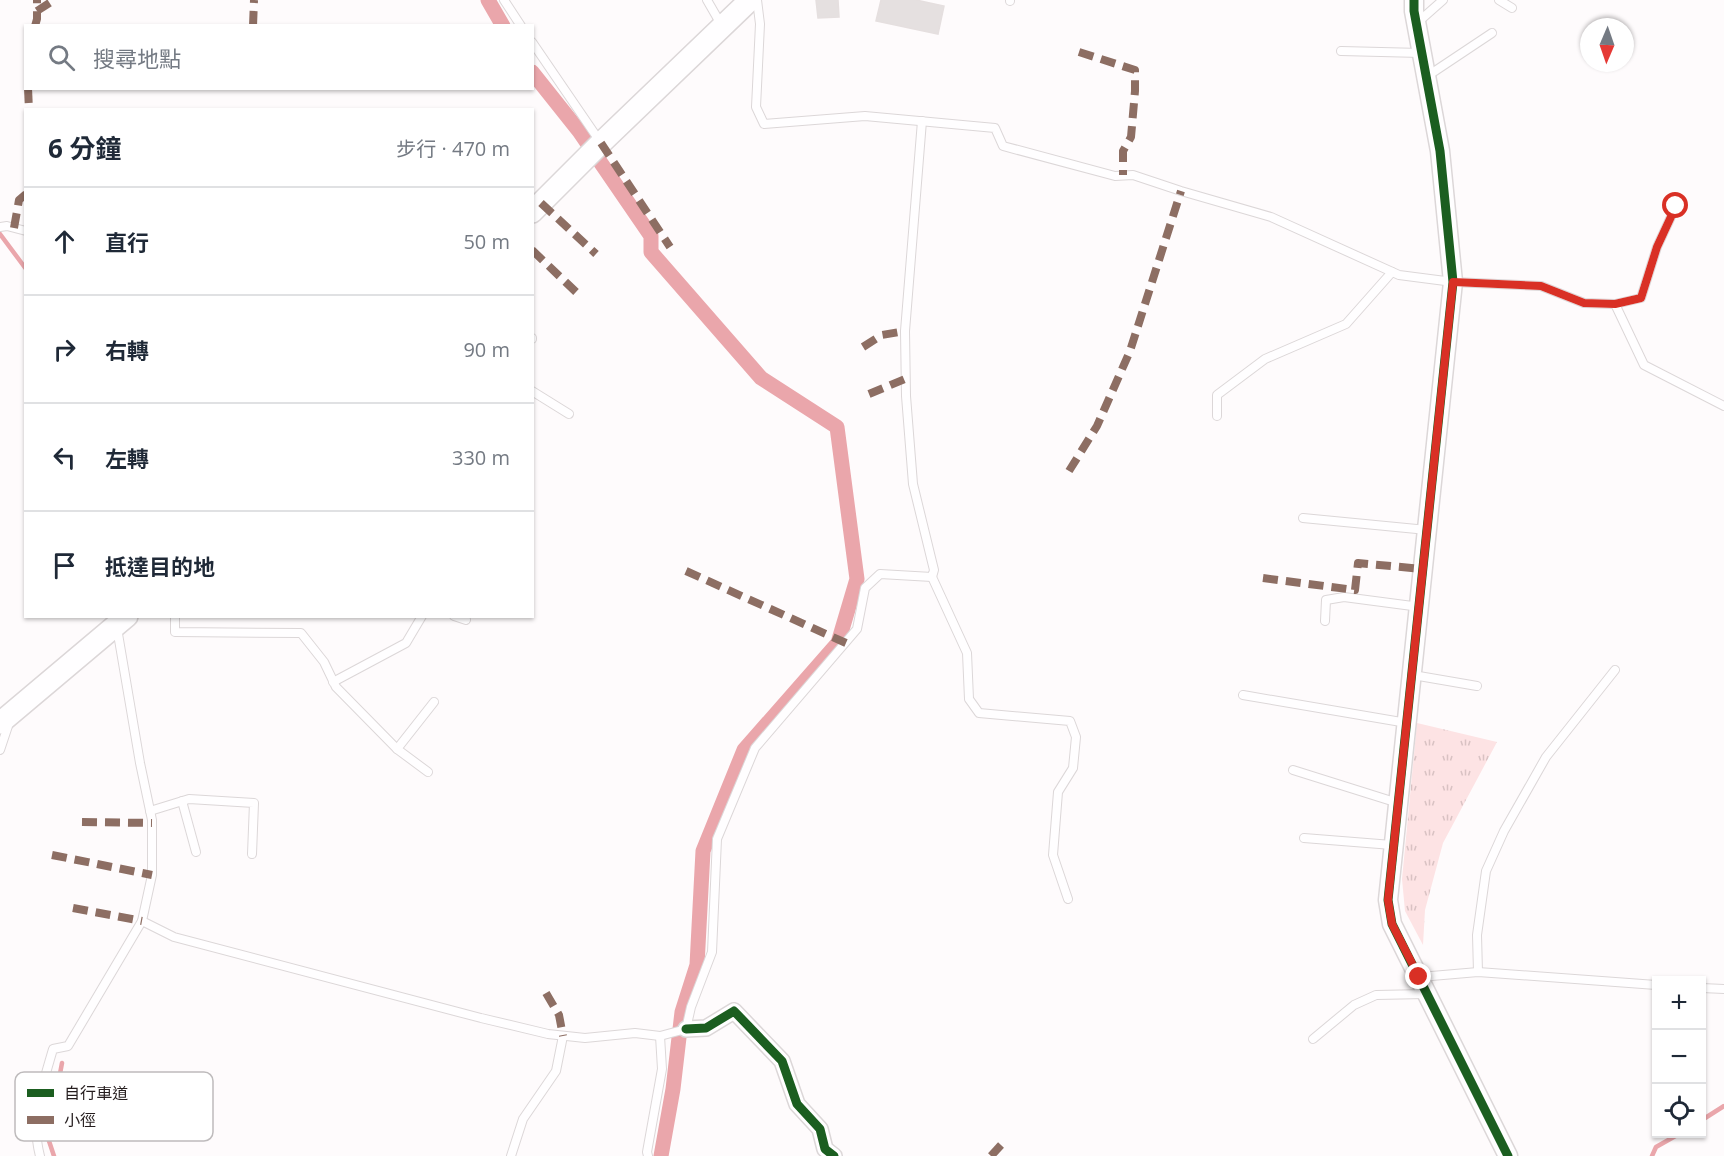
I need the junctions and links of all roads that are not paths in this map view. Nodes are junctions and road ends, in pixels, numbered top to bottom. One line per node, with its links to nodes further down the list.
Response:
1 (504, 0): 10 (lane)
2 (707, 0): 11 (lane)
3 (750, 0): 11 (main road)
4 (757, 0): 17 (lane)
5 (1414, 0): 9 (street)
6 (1443, 0): 9 (lane)
7 (1499, 0): 8 (lane)
8 (1512, 8)
9 (1416, 23): 15 (street)
10 (520, 24)
11 (723, 27): 18 (main road)
12 (1492, 33): 16 (lane)
13 (534, 45): 18 (lane)
14 (1341, 51): 15 (lane)
15 (1422, 53): 16 (street)
16 (1426, 77): 24 (street)
17 (922, 121): 23 (lane); 32 (lane)
18 (600, 143): 20 (main road)
19 (1676, 206): 25 (lane)
20 (534, 210)
21 (0, 227): 22 (lane)
22 (24, 230)
23 (1392, 272): 24 (lane); 29 (lane)
24 (1453, 282): 25 (lane); 31 (street)
25 (1615, 304): 27 (lane)
26 (534, 392): 28 (lane)
27 (1724, 406)
28 (569, 414)
29 (1217, 416)
30 (1303, 518): 31 (lane)
31 (1427, 530): 33 (street)
32 (932, 577): 59 (lane); 66 (lane)
33 (1420, 607): 39 (lane); 41 (street)
34 (175, 618): 42 (lane)
35 (422, 618): 42 (lane)
36 (460, 618): 37 (lane)
37 (466, 620)
38 (122, 621): 46 (main road); 54 (lane)
39 (1325, 621)
40 (1615, 670): 61 (lane)
41 (1412, 675): 43 (lane); 47 (street)
42 (333, 682): 48 (lane)
43 (1477, 686)
44 (1243, 695): 47 (lane)
45 (434, 702): 48 (lane)
46 (6, 718): 49 (lane)
47 (1407, 723): 53 (street)
48 (397, 748): 51 (lane)
49 (0, 750)
50 (1293, 770): 53 (lane)
51 (428, 772)
52 (182, 801): 54 (lane); 57 (lane); 58 (lane)
53 (1398, 803): 56 (street)
54 (150, 811): 60 (lane)
55 (1304, 838): 56 (lane)
56 (1394, 845): 63 (street)
57 (196, 852)
58 (252, 854)
59 (1068, 899)
60 (142, 921): 67 (lane); 70 (lane)
61 (1478, 972): 62 (lane); 63 (lane)
62 (1652, 985)
63 (1423, 986): 69 (lane); 76 (street)
64 (1706, 988): 65 (lane)
65 (1724, 989)
66 (686, 1029): 68 (lane); 75 (street)
67 (563, 1036): 68 (lane); 73 (lane)
68 (660, 1036): 74 (lane)
69 (1313, 1039)
70 (46, 1072)
71 (36, 1141): 72 (lane)
72 (40, 1156)
73 (511, 1156)
74 (648, 1156)
75 (834, 1156)
76 (1508, 1156)

